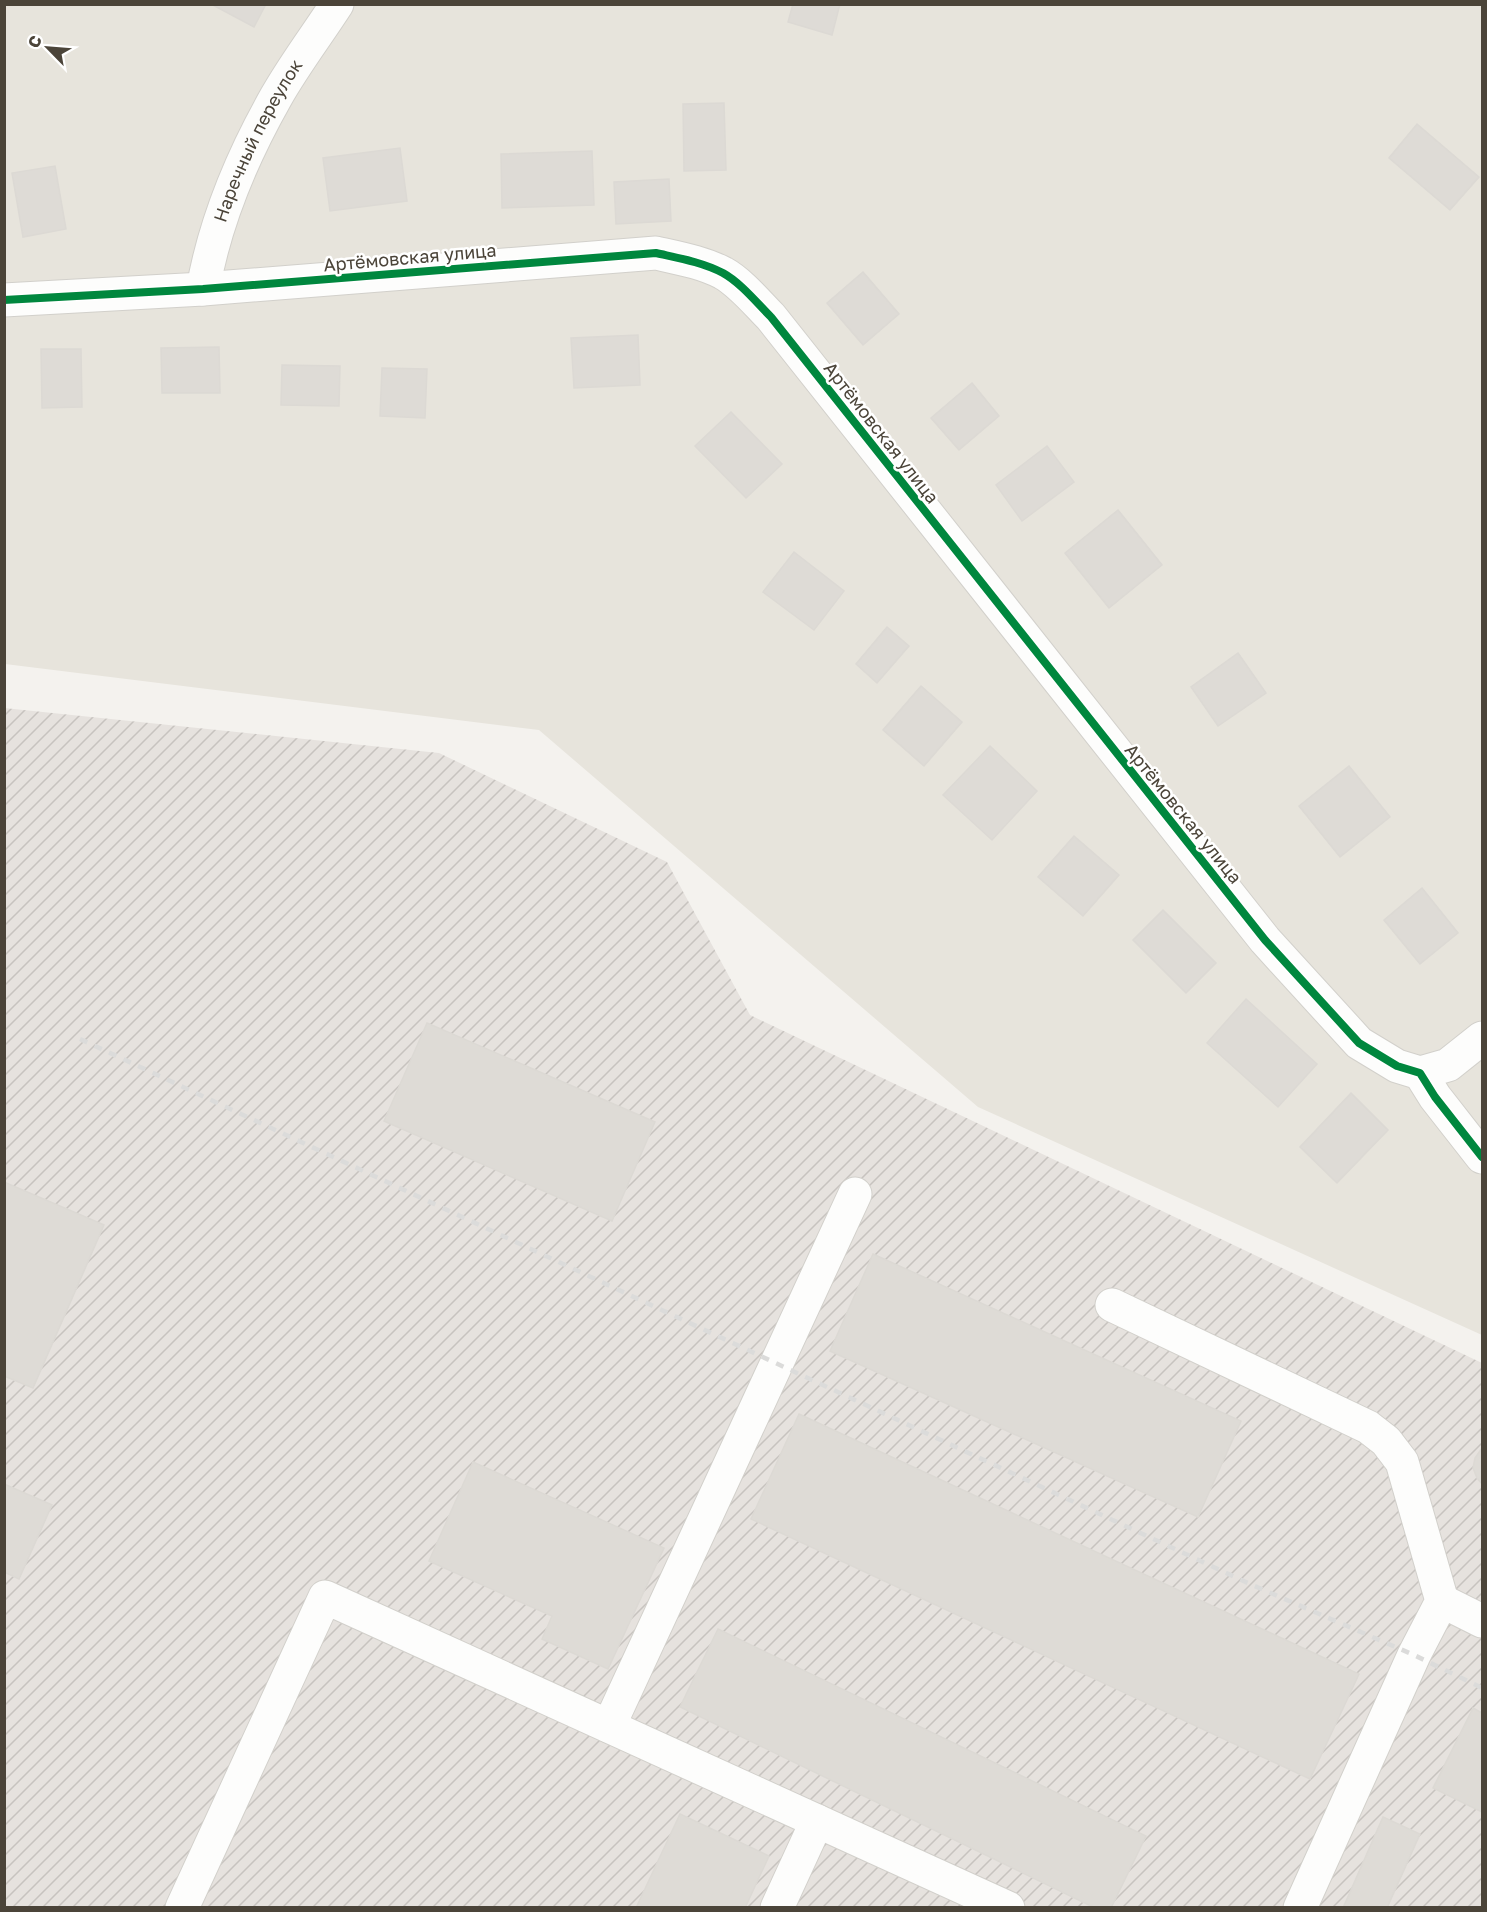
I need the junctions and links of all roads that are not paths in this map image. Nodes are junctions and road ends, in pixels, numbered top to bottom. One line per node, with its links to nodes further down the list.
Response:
1 (337, 4): 2 (street, Наречный переулок)
2 (203, 289): 3 (street, Артёмовская улица); 5 (street, Артёмовская улица)
3 (4, 300)
4 (1482, 1038): 5 (street)
5 (1420, 1073): 6 (street)
6 (1482, 1157)
7 (855, 1194): 11 (street)
8 (1112, 1305): 9 (street)
9 (1442, 1601): 10 (street); 16 (street)
10 (1482, 1621)
11 (609, 1726): 12 (street); 13 (street)
12 (817, 1821): 14 (street); 15 (street)
13 (182, 1908)
14 (777, 1908)
15 (1008, 1908)
16 (1300, 1908)

